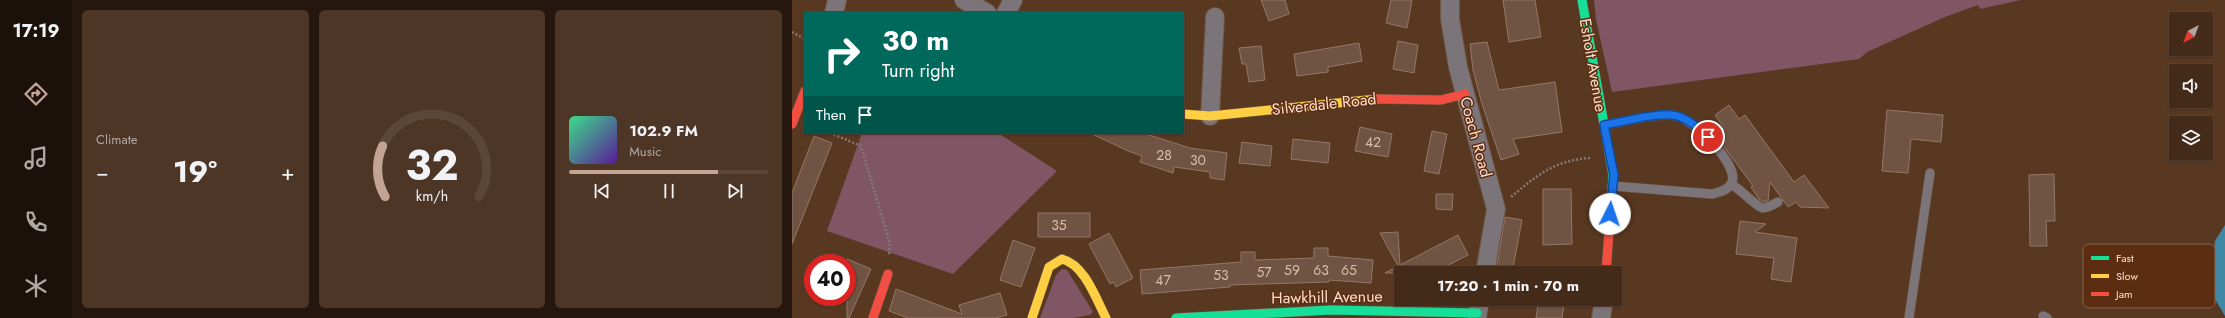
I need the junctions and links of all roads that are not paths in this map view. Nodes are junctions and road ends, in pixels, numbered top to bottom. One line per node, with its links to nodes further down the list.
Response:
1 (837, 0): 6 (street)
2 (964, 0): 7 (street)
3 (1013, 0): 8 (street)
4 (1450, 0): 11 (street, Coach Road)
5 (1582, 0): 15 (street, Esholt Avenue)
6 (834, 12)
7 (985, 12)
8 (1007, 12)
9 (1215, 17): 13 (street)
10 (804, 94): 14 (street)
11 (1465, 94): 13 (street, Silverdale Road); 20 (street, Coach Road)
12 (1184, 114): 13 (street, Silverdale Road)
13 (1210, 116)
14 (792, 124)
15 (1604, 125): 17 (lane); 18 (street, Esholt Avenue)
16 (1930, 173): 30 (lane)
17 (1732, 184): 18 (lane); 19 (lane)
18 (1612, 186): 21 (street, Esholt Avenue)
19 (1778, 202)
20 (1485, 266)
21 (1606, 266)
22 (888, 274): 25 (street)
23 (1603, 306): 29 (street)
24 (1478, 310): 28 (street, Hawkhill Avenue)
25 (873, 318)
26 (1032, 318): 27 (street)
27 (1106, 318)
28 (1176, 318)
29 (1601, 318)
30 (1910, 318)

